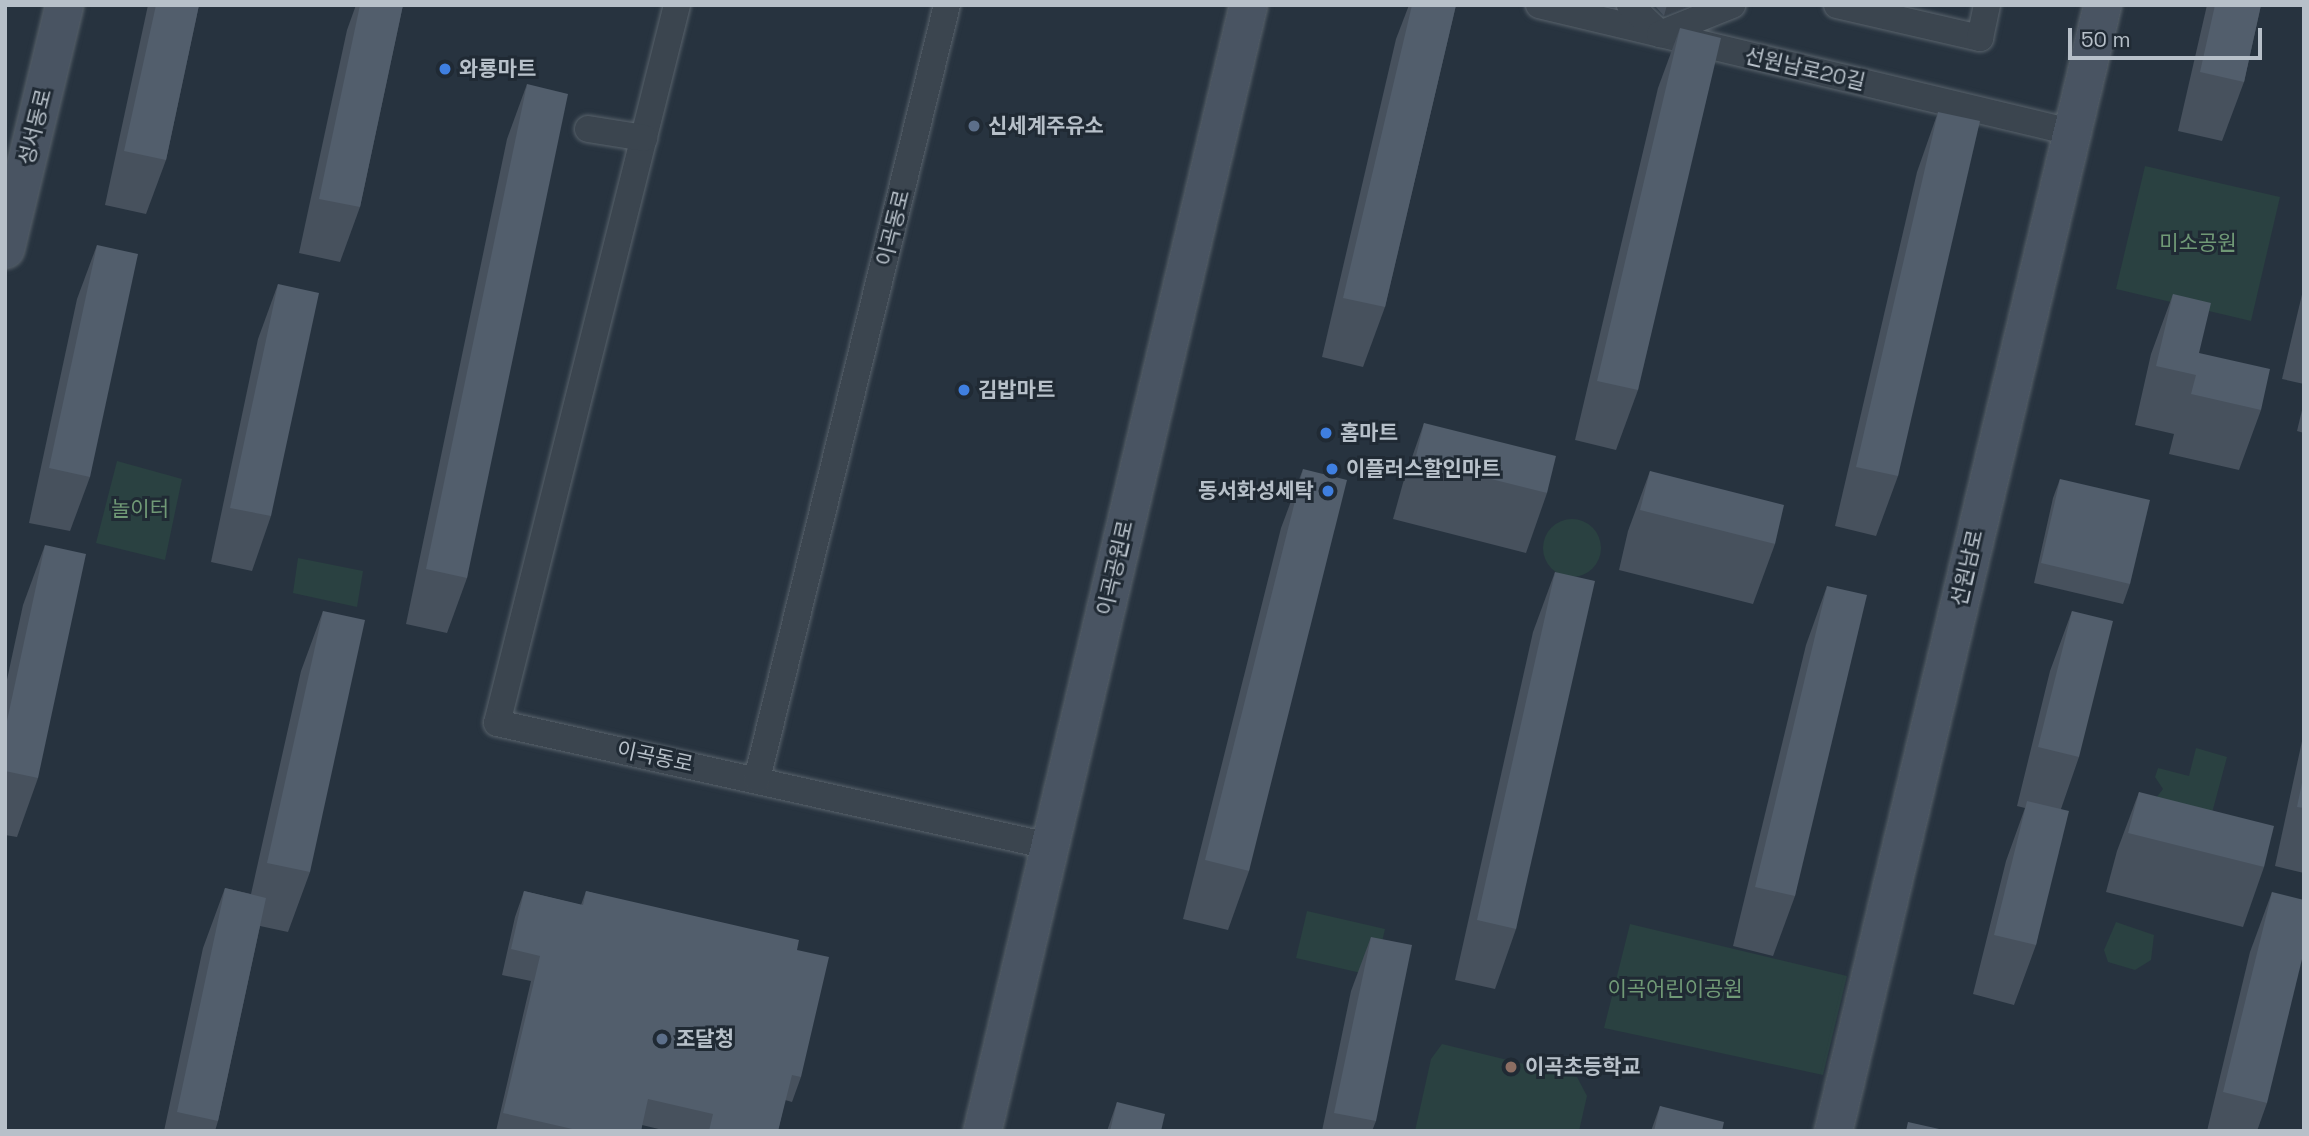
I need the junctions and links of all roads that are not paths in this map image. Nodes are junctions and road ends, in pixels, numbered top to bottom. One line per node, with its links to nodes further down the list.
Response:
1 (64, 5): 15 (street, 성서동로)
2 (677, 5): 14 (street, 이곡동로)
3 (947, 5): 16 (street, 이곡동로)
4 (1248, 5): 17 (street, 이곡공원로)
5 (1539, 5): 11 (street, 선원남로20길)
6 (1630, 5): 11 (street)
7 (1732, 5): 11 (street)
8 (1837, 5): 9 (street)
9 (1987, 5)
10 (2102, 5): 13 (street, 선원남로)
11 (1660, 34): 13 (street, 선원남로20길)
12 (588, 128): 14 (street)
13 (2071, 132): 19 (street, 선원남로)
14 (644, 138): 16 (street, 이곡동로)
15 (5, 249)
16 (757, 779): 17 (street)
17 (1049, 846): 18 (street, 이곡공원로)
18 (982, 1131)
19 (1833, 1131)

